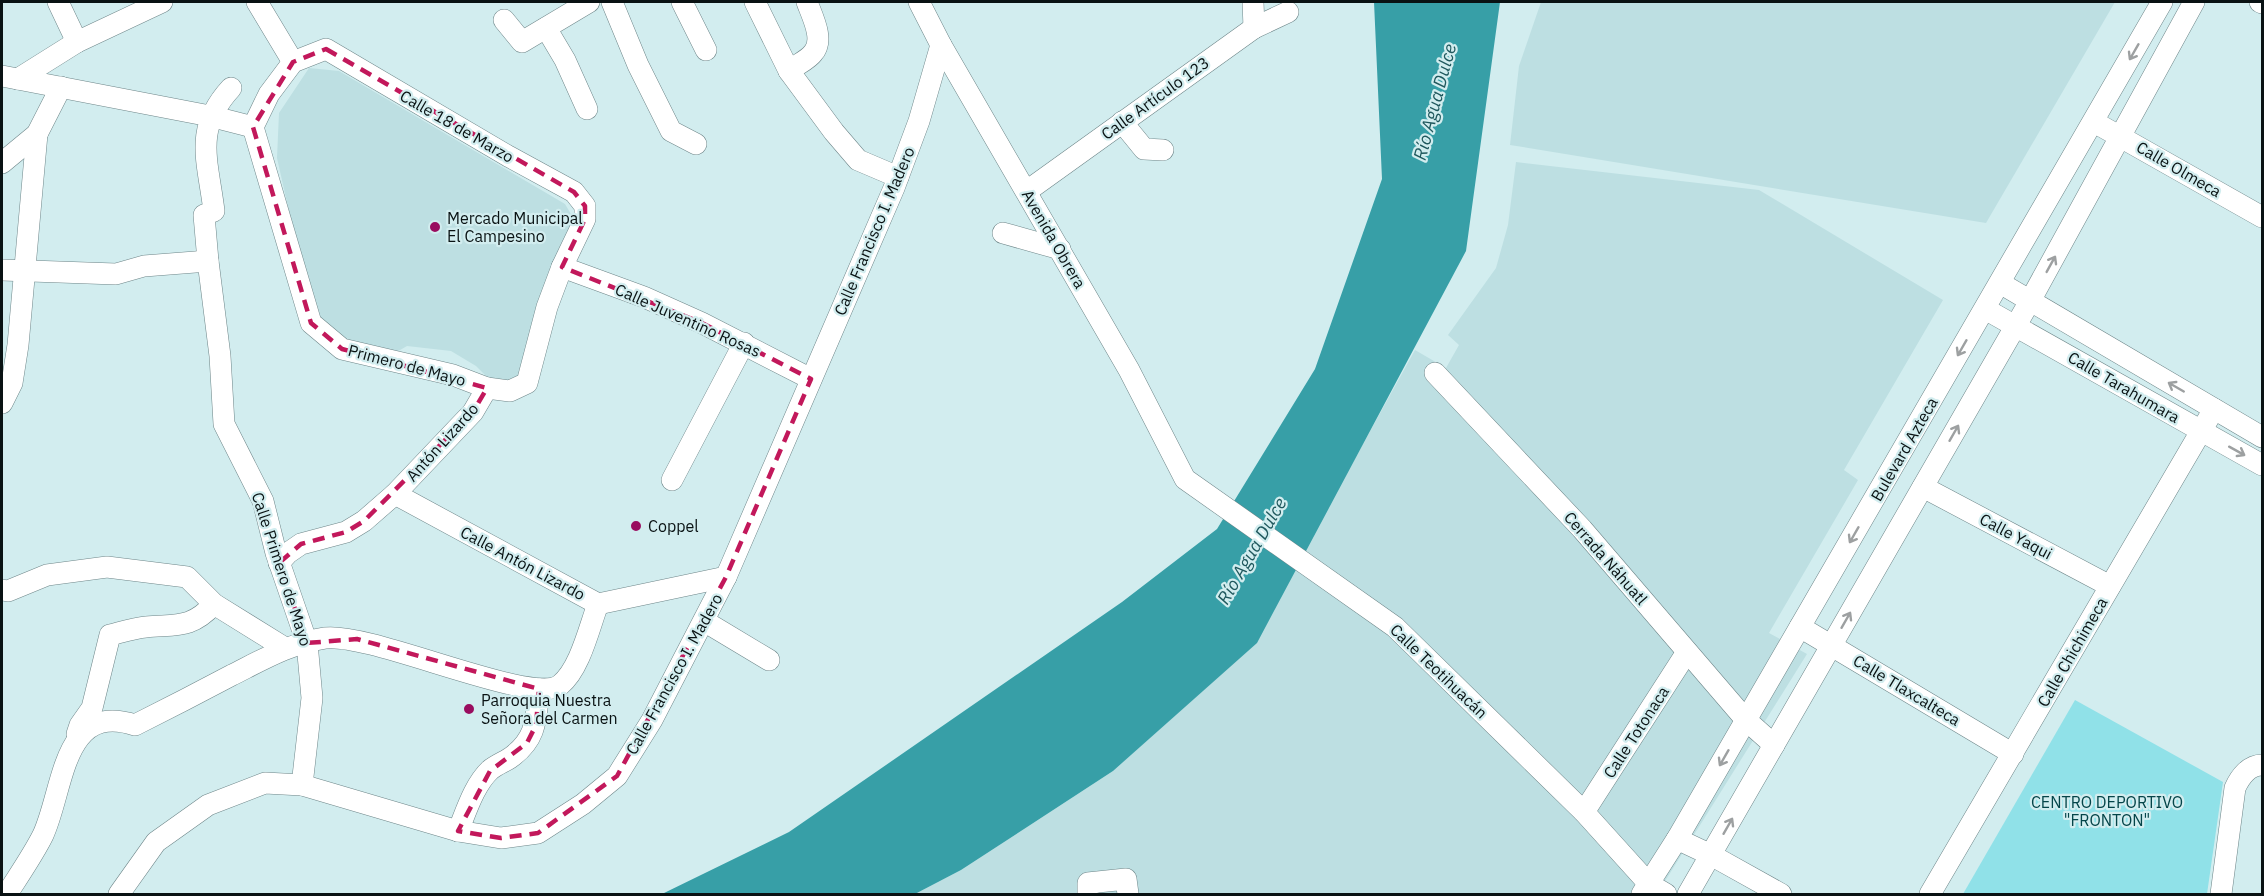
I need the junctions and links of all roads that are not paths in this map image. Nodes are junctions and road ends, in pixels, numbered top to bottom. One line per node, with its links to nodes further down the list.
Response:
1 (58, 2): 17 (street)
2 (162, 2): 17 (street)
3 (257, 2): 20 (street)
4 (589, 2): 15 (street)
5 (612, 2): 32 (street)
6 (682, 2): 19 (street)
7 (755, 2): 21 (street)
8 (807, 2): 21 (street)
9 (919, 2): 18 (street, Avenida Obrera)
10 (1254, 2): 16 (street)
11 (2162, 2): 28 (street, Bulevard Azteca, one-way to 28)
12 (2194, 2): 31 (street)
13 (1288, 12): 16 (street, Calle Artículo 123)
14 (504, 20): 15 (street)
15 (546, 28): 25 (street)
16 (1254, 28): 27 (street, Calle Artículo 123)
17 (77, 42): 22 (street)
18 (941, 45): 35 (street, Calle Francisco I. Madero); 36 (street, Avenida Obrera)
19 (706, 50)
20 (293, 62): 29 (street); 37 (street, Calle 18 de Marzo)
21 (789, 70): 35 (street)
22 (10, 77): 23 (street)
23 (61, 87): 26 (street); 30 (street)
24 (231, 88): 26 (street)
25 (587, 109)
26 (210, 117): 29 (street); 41 (street, Calle Primero de Mayo)
27 (1122, 122): 33 (street); 36 (street, Calle Artículo 123)
28 (2094, 122): 31 (street, Calle Olmeca); 45 (street, Bulevard Azteca)
29 (252, 127): 53 (street, Primero de Mayo)
30 (37, 134): 34 (street); 44 (street)
31 (2122, 136): 38 (street, Calle Olmeca); 46 (street, one-way to 31)
32 (696, 144)
33 (1163, 150)
34 (2, 163)
35 (898, 177): 52 (street, Calle Francisco I. Madero)
36 (1027, 191): 40 (street, Avenida Obrera)
37 (585, 206): 42 (street, Primero de Mayo)
38 (2262, 217)
39 (1003, 233): 40 (street)
40 (1060, 249): 61 (street, Avenida Obrera)
41 (207, 261): 44 (street); 67 (street, Calle Primero de Mayo)
42 (562, 267): 49 (street, Calle Juventino Rosas); 53 (street, Primero de Mayo)
43 (2, 270): 44 (street)
44 (26, 271): 50 (street)
45 (2000, 283): 46 (street, Calle Tarahumara); 47 (street, Bulevard Azteca)
46 (2030, 301): 48 (street); 55 (street, Calle Tarahumara, one-way to 46)
47 (1985, 309): 48 (street, Calle Tarahumara); 58 (street, Bulevard Azteca, one-way to 58)
48 (2016, 326): 56 (street, Calle Tarahumara); 59 (street, one-way to 48)
49 (744, 343): 52 (street, Calle Juventino Rosas); 62 (street)
50 (10, 344): 54 (street)
51 (1435, 373): 78 (street, Cerrada Náhuatl)
52 (811, 379): 68 (street, Calle Francisco I. Madero)
53 (487, 388): 64 (street, Antón Lizardo)
54 (2, 404)
55 (2214, 409): 56 (street, Calle Chichimeca); 57 (street, Calle Tarahumara)
56 (2201, 430): 60 (street, Calle Tarahumara, one-way to 60); 69 (street, Calle Chichimeca)
57 (2262, 437)
58 (1907, 443): 59 (street); 65 (street, Bulevard Azteca)
59 (1937, 462): 63 (street)
60 (2262, 465)
61 (1185, 479): 87 (street, Calle Teotihuacán)
62 (672, 480)
63 (1923, 487): 66 (street); 69 (street, Calle Yaqui)
64 (395, 494): 67 (street, Antón Lizardo); 72 (street, Calle Antón Lizardo)
65 (1871, 505): 66 (street); 74 (street, Bulevard Azteca, one-way to 74)
66 (1902, 523): 76 (street, one-way to 66)
67 (279, 563): 75 (street, Calle Primero de Mayo)
68 (726, 577): 72 (street, Calle Antón Lizardo); 73 (street, Calle Francisco I. Madero)
69 (2110, 586): 84 (street, Calle Chichimeca)
70 (2, 591): 71 (street)
71 (214, 604): 77 (street); 82 (street)
72 (598, 604): 80 (street)
73 (704, 621): 79 (street); 88 (street, Calle Francisco I. Madero)
74 (1800, 627): 76 (street, Calle Tlaxcalteca); 81 (street, Bulevard Azteca)
75 (307, 643): 77 (street); 80 (street); 86 (street, Calle Primero de Mayo)
76 (1831, 645): 83 (street); 84 (street, Calle Tlaxcalteca)
77 (285, 648): 82 (street)
78 (1687, 652): 81 (street, Cerrada Náhuatl); 87 (street, Calle Totonaca)
79 (769, 660)
80 (539, 689): 88 (street)
81 (1746, 720): 83 (street, Cerrada Náhuatl); 89 (street, Bulevard Azteca, one-way to 89)
82 (75, 740): 92 (street)
83 (1774, 746): 90 (street, one-way to 83)
84 (2013, 754): 98 (street, Calle Chichimeca)
85 (2262, 765): 99 (street)
86 (302, 785): 88 (street, Calle Francisco I. Madero); 93 (street, Calle Francisco I. Madero)
87 (1584, 812): 91 (street, Calle Teotihuacán)
88 (458, 831)
89 (1677, 839): 90 (street); 91 (street, Bulevard Azteca)
90 (1711, 855): 96 (street); 97 (street)
91 (1652, 891)
92 (7, 894)
93 (119, 894)
94 (1088, 894): 95 (street)
95 (1128, 894)
96 (1688, 894)
97 (1781, 894)
98 (1930, 894)
99 (2221, 894)

